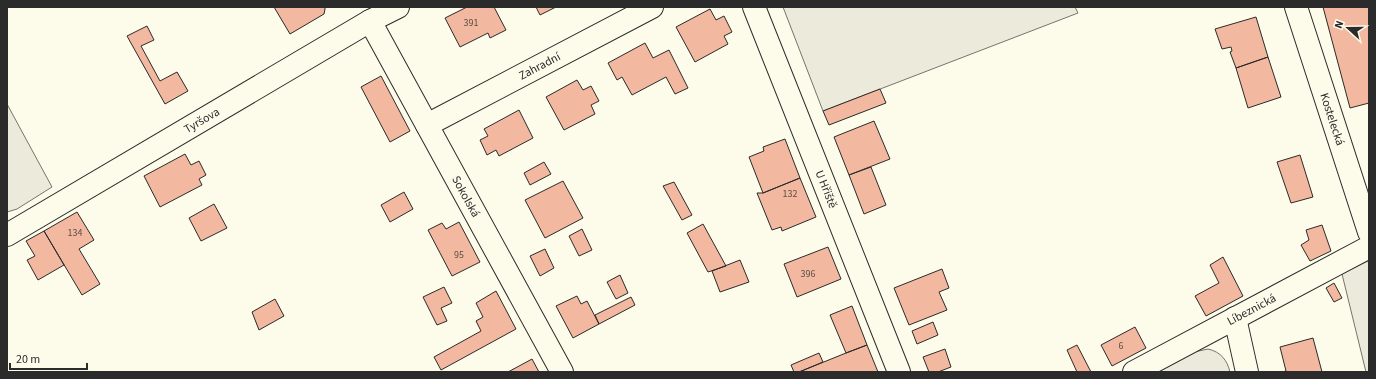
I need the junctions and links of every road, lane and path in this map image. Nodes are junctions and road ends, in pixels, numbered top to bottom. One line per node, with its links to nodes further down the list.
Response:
1 (398, 7): 5 (street, Tyršova)
2 (652, 7): 6 (street, Zahradní)
3 (754, 7): 12 (street, U Hřiště)
4 (1296, 7): 7 (street, Kostelecká)
5 (370, 21): 6 (street, Sokolská); 8 (street, Tyršova)
6 (427, 125): 11 (street, Sokolská)
7 (1369, 232)
8 (7, 235)
9 (1369, 247): 10 (street, Líbeznická)
10 (1235, 318): 13 (street, Líbeznická); 14 (street)
11 (562, 372)
12 (899, 372)
13 (1134, 372)
14 (1247, 372)

